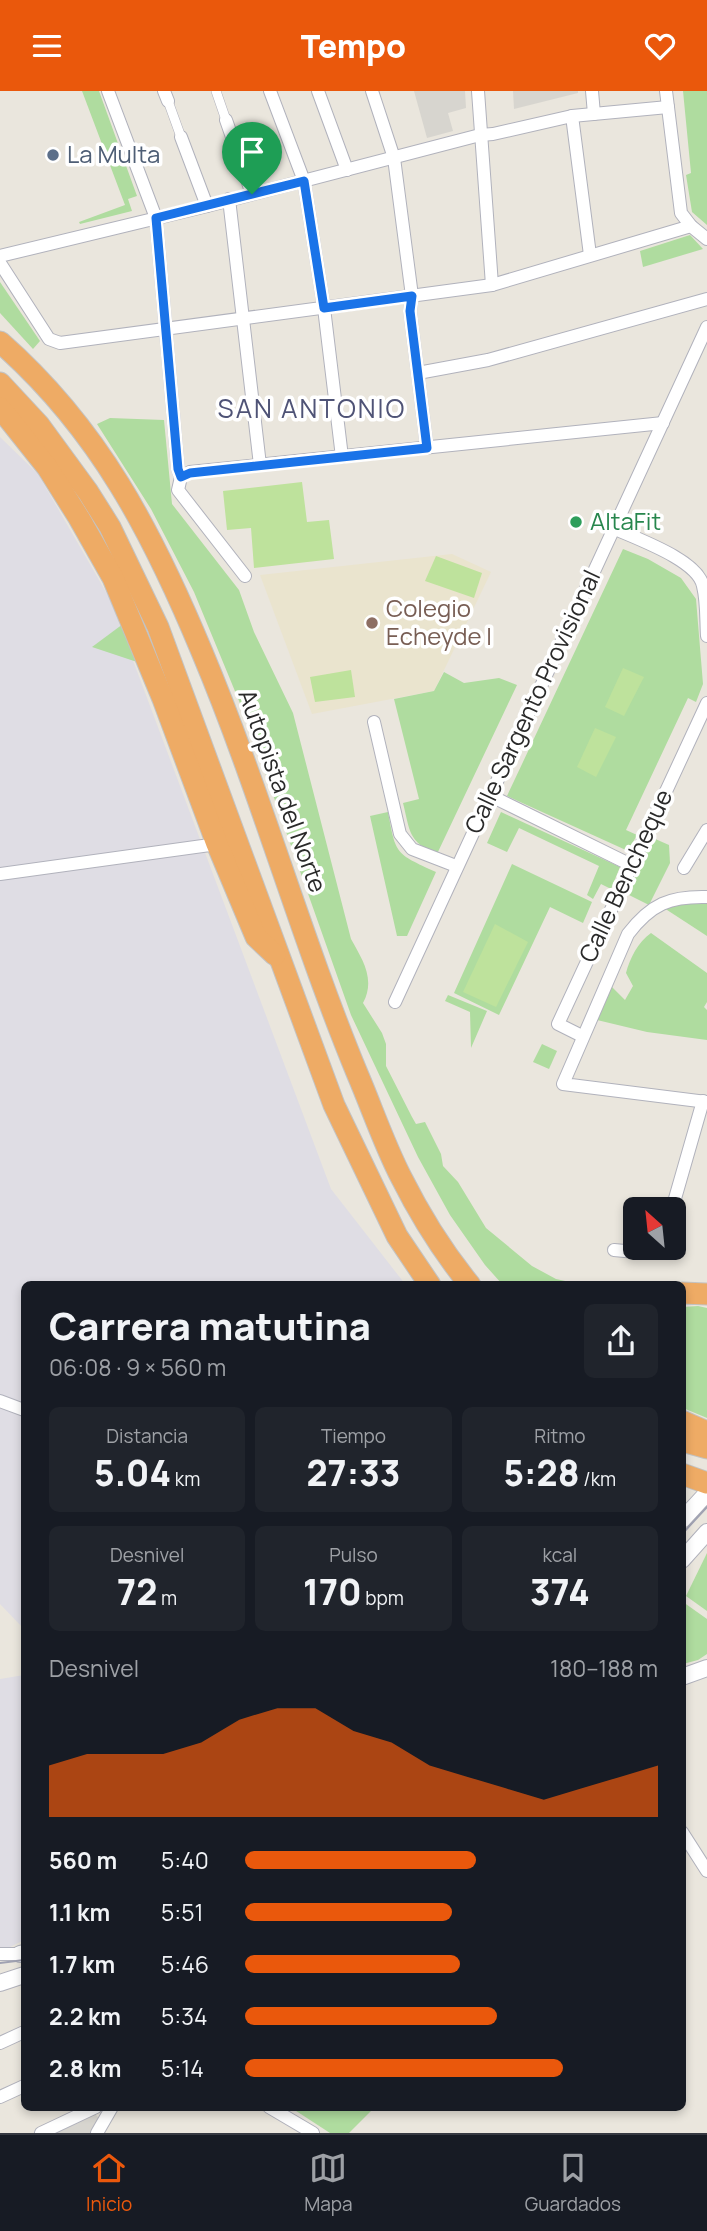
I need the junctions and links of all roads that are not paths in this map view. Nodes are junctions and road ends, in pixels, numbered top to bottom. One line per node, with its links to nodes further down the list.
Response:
1 (108, 91): 22 (street)
2 (216, 91): 13 (street)
3 (270, 91): 18 (street)
4 (318, 91): 17 (street)
5 (372, 91): 16 (street)
6 (478, 91): 14 (street)
7 (592, 91): 11 (street)
8 (666, 91): 10 (street)
9 (166, 96): 15 (street)
10 (668, 107): 11 (street); 23 (street)
11 (594, 114): 12 (street)
12 (572, 116): 14 (street); 25 (street)
13 (226, 120): 19 (street)
14 (480, 135): 16 (street); 28 (street)
15 (181, 137): 21 (street)
16 (394, 158): 17 (street); 29 (street)
17 (347, 170): 18 (street)
18 (304, 181): 19 (street); 31 (street)
19 (252, 194): 20 (street)
20 (229, 199): 21 (street); 32 (street)
21 (206, 206): 22 (street)
22 (156, 218): 26 (street); 34 (street)
23 (691, 226): 24 (street); 25 (street)
24 (707, 239)
25 (590, 255): 28 (street)
26 (0, 256)
27 (0, 263): 34 (street)
28 (492, 285): 29 (street)
29 (412, 296): 31 (street); 38 (street)
30 (707, 299): 38 (street)
31 (324, 308): 32 (street); 43 (street)
32 (243, 317): 34 (street); 44 (street)
33 (0, 325): 37 (highway)
34 (166, 327): 45 (street)
35 (707, 327): 41 (street, Calle Sargento Provisional)
36 (0, 342): 37 (highway, Autopista del Norte)
37 (23, 362): 68 (highway, Autopista del Norte)
38 (418, 373): 42 (street)
39 (0, 383): 61 (highway)
40 (0, 408): 55 (highway)
41 (663, 423): 42 (street); 46 (street, Calle Sargento Provisional)
42 (427, 448): 43 (street)
43 (342, 457): 44 (street)
44 (260, 465): 45 (street)
45 (181, 477): 49 (street)
46 (613, 528): 47 (street); 53 (street, Calle Sargento Provisional)
47 (694, 569): 48 (street); 50 (street)
48 (707, 575)
49 (245, 576)
50 (707, 636)
51 (707, 703): 56 (street, Calle Bencheque)
52 (374, 722): 57 (street)
53 (491, 796): 56 (street); 57 (street, Calle Sargento Provisional)
54 (707, 830): 58 (street)
55 (217, 844): 59 (street); 61 (highway)
56 (631, 865): 63 (street, Calle Bencheque)
57 (456, 866): 62 (street, Calle Sargento Provisional)
58 (684, 868)
59 (0, 874)
60 (707, 897): 63 (street)
61 (280, 960): 69 (highway)
62 (395, 1002)
63 (582, 1036): 64 (street)
64 (705, 1101): 65 (street)
65 (676, 1197)
66 (614, 1250): 67 (street)
67 (623, 1251)
68 (450, 1260): 70 (highway, Autopista del Norte); 71 (highway)
69 (427, 1281)
70 (467, 1281)
71 (482, 1281)
72 (686, 1293): 73 (highway)
73 (707, 1294)
74 (0, 1401): 75 (street)
75 (21, 1409)
76 (686, 1423): 77 (highway)
77 (707, 1432)
78 (686, 1442): 79 (highway)
79 (707, 1448)
80 (686, 1475): 81 (highway)
81 (707, 1483)
82 (707, 1493): 83 (main road)
83 (686, 1517)
84 (707, 1532): 85 (main road)
85 (686, 1556)
86 (707, 1668): 87 (main road)
87 (686, 1676)
88 (686, 1838): 89 (street)
89 (707, 1871)
90 (21, 1953): 91 (street)
91 (0, 1954)
92 (21, 1976): 93 (main road)
93 (0, 1983)
94 (21, 2033): 95 (street)
95 (0, 2043)
96 (21, 2087): 97 (street)
97 (0, 2097)
98 (88, 2111): 101 (street)
99 (110, 2111): 102 (street)
100 (276, 2111): 103 (street)
101 (41, 2133)
102 (97, 2133)
103 (313, 2133)

